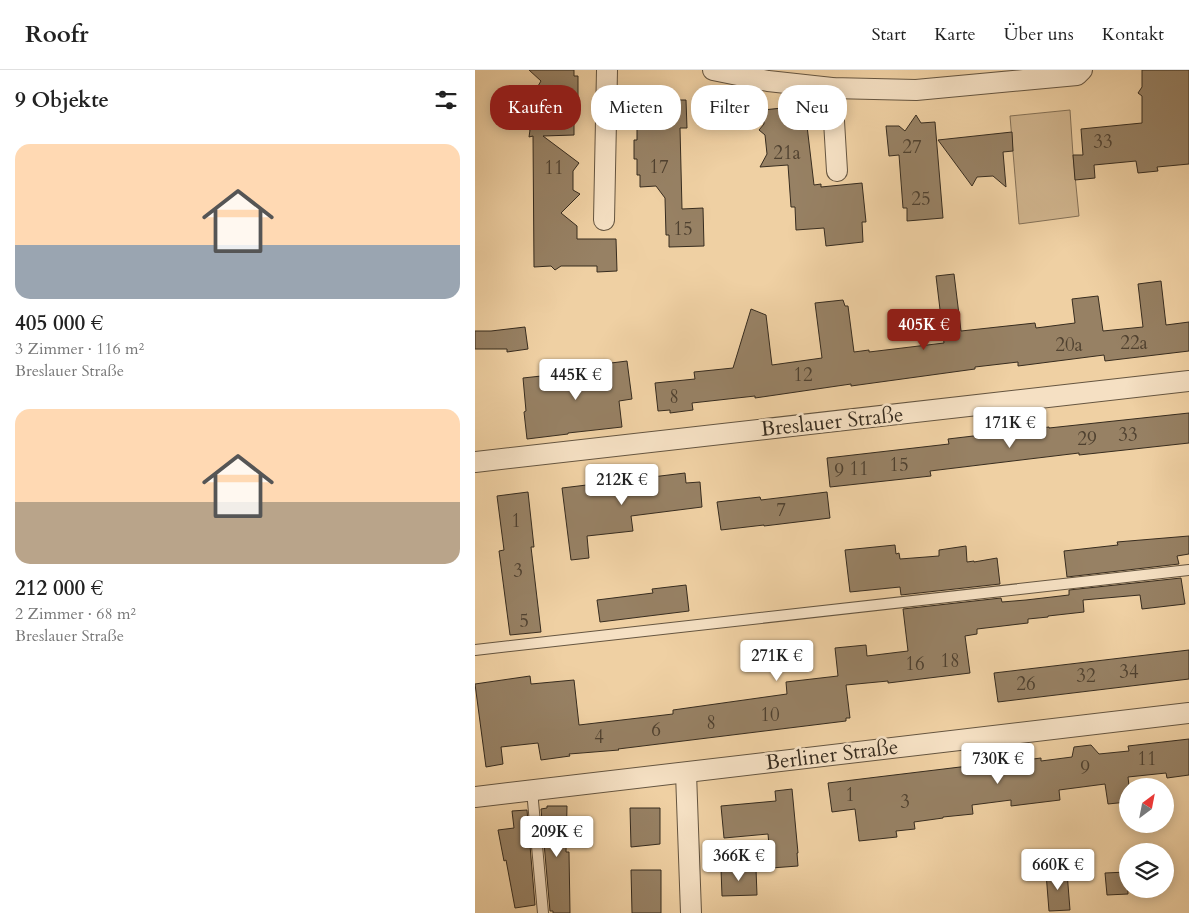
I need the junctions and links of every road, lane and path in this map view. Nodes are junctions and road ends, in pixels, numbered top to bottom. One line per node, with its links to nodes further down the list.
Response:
1 (607, 70): 8 (street)
2 (713, 70): 4 (street)
3 (1082, 70): 5 (street)
4 (800, 85)
5 (847, 88)
6 (835, 130): 7 (street)
7 (837, 171)
8 (604, 220)
9 (1189, 381): 10 (street, Breslauer Straße)
10 (475, 462)
11 (1189, 570): 12 (lane)
12 (475, 650)
13 (1189, 713): 14 (street, Berliner Straße)
14 (686, 772): 15 (street, Berliner Straße); 18 (street)
15 (532, 790): 16 (street, Berliner Straße); 17 (lane)
16 (475, 797)
17 (543, 913)
18 (691, 913)

